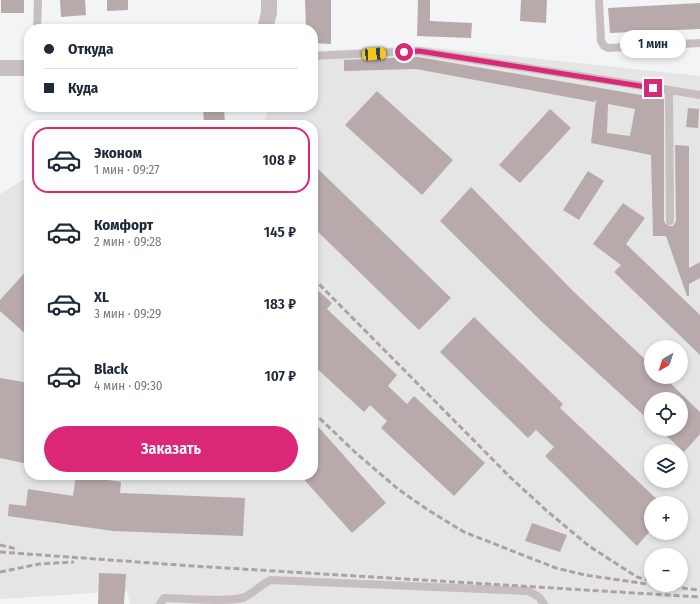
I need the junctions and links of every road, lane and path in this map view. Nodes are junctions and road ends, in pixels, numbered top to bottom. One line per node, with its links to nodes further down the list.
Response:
1 (38, 0): 4 (lane)
2 (269, 0): 5 (street)
3 (599, 0): 6 (lane)
4 (37, 24)
5 (266, 24)
6 (700, 42)
7 (318, 56): 10 (lane)
8 (0, 68): 9 (street)
9 (24, 68)
10 (669, 90): 11 (lane); 12 (lane)
11 (700, 95)
12 (670, 221)
13 (160, 604): 14 (lane)
14 (544, 604)

